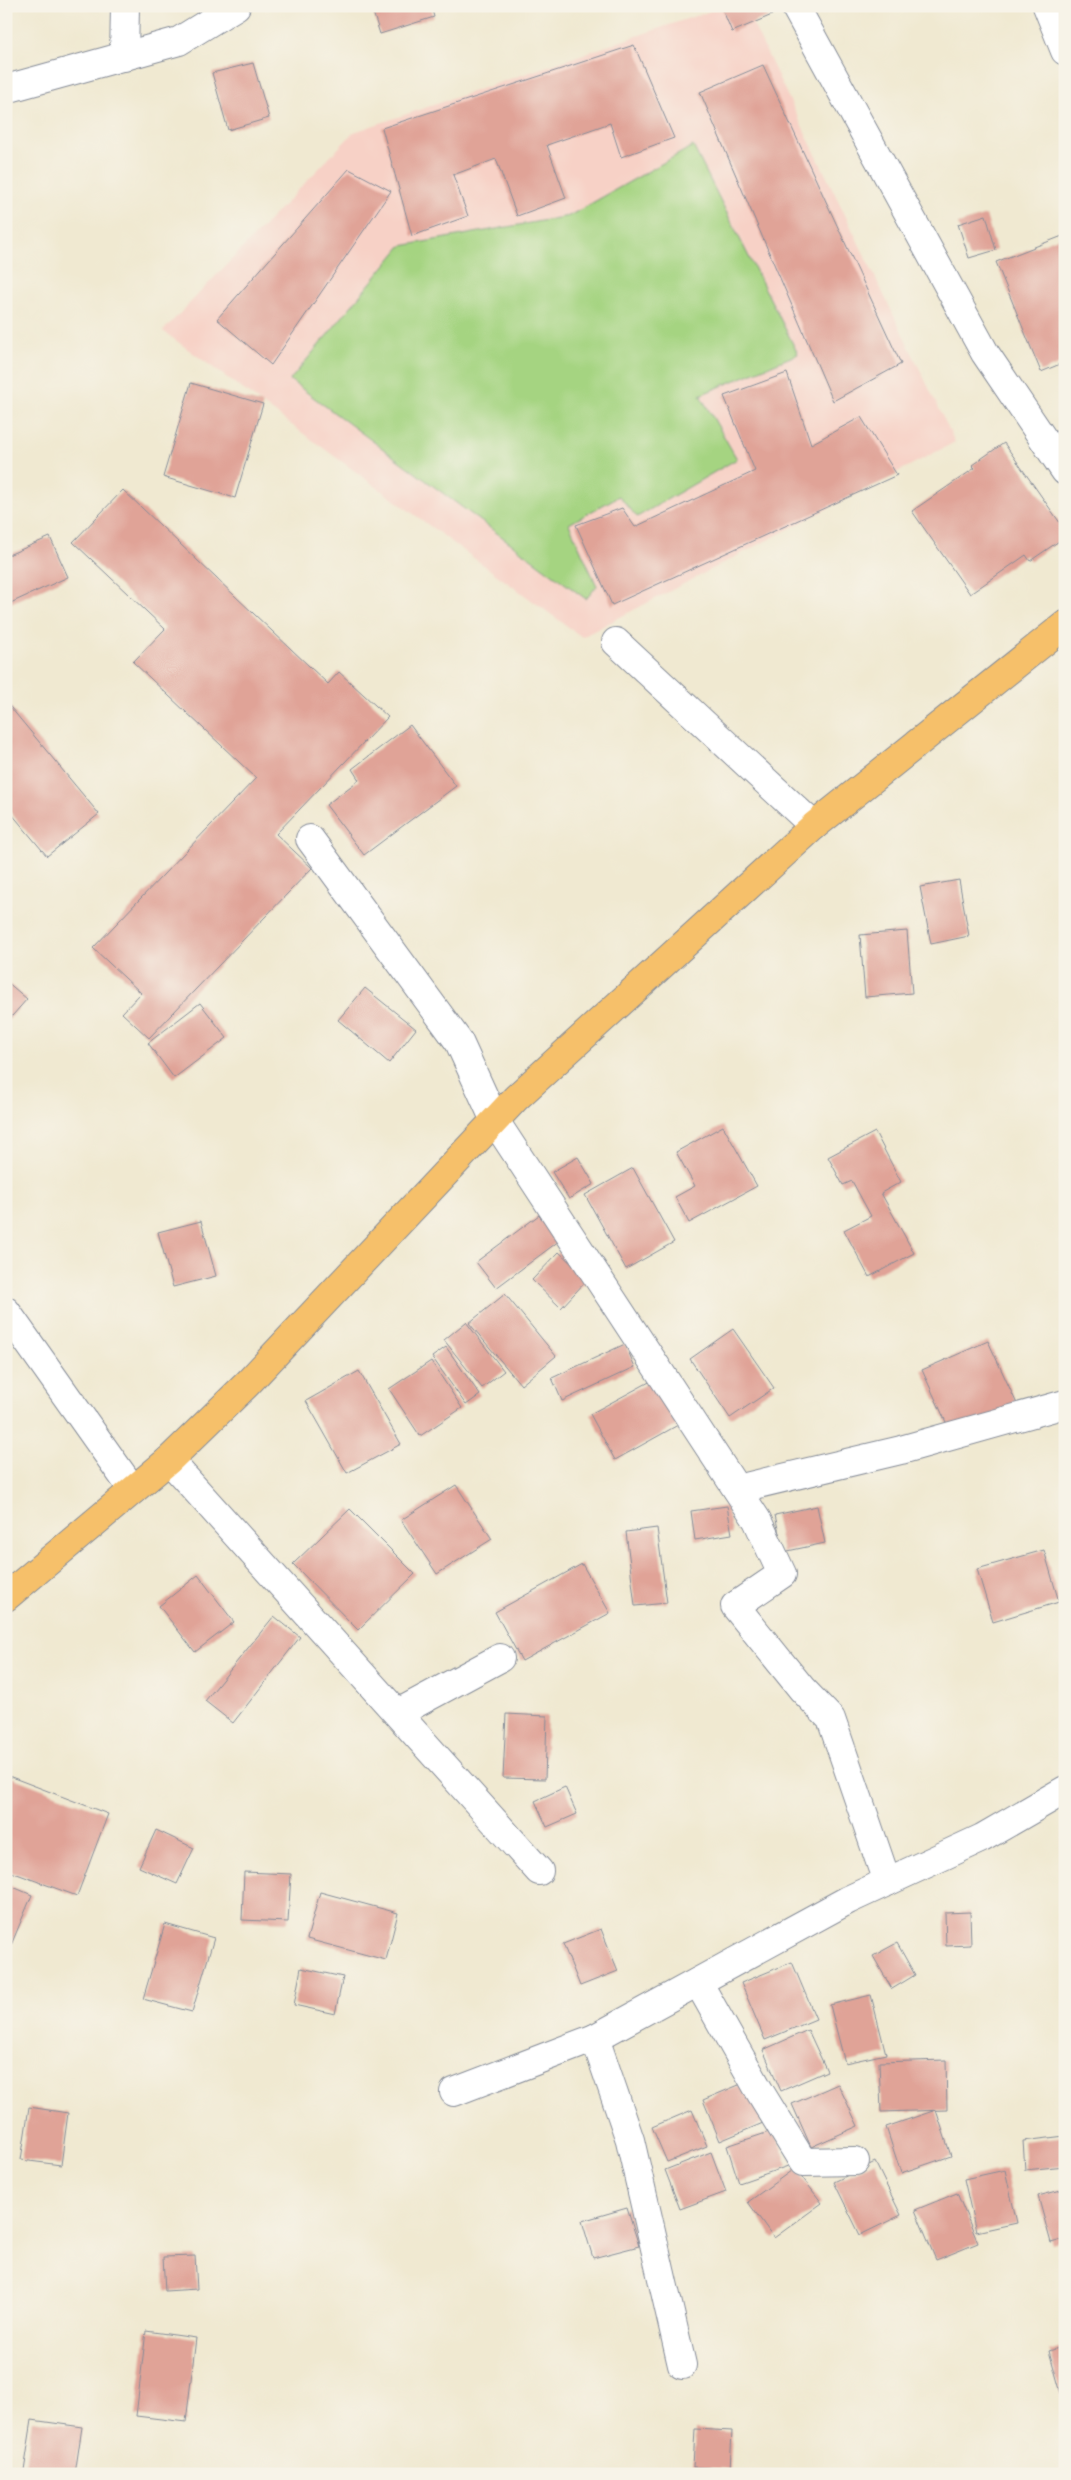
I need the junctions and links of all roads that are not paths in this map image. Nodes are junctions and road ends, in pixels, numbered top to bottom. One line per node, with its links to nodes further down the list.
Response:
1 (125, 6): 6 (street)
2 (236, 6): 6 (street)
3 (795, 6): 8 (street)
4 (1047, 6): 5 (street)
5 (1065, 51)
6 (124, 57): 7 (street)
7 (6, 89)
8 (1065, 471)
9 (1065, 625): 11 (main road)
10 (616, 642): 11 (street)
11 (814, 826): 13 (main road)
12 (310, 839): 13 (street)
13 (495, 1121): 16 (main road); 17 (street)
14 (6, 1311): 18 (street)
15 (1065, 1404): 17 (street)
16 (169, 1460): 18 (main road); 21 (street)
17 (737, 1489): 24 (street)
18 (133, 1490): 19 (main road)
19 (6, 1597)
20 (500, 1658): 21 (street)
21 (398, 1713): 23 (street)
22 (1065, 1790): 24 (street)
23 (539, 1871)
24 (887, 1882): 25 (street)
25 (698, 1982): 26 (street); 28 (street)
26 (596, 2038): 27 (street); 29 (street)
27 (454, 2092)
28 (855, 2161)
29 (682, 2365)

